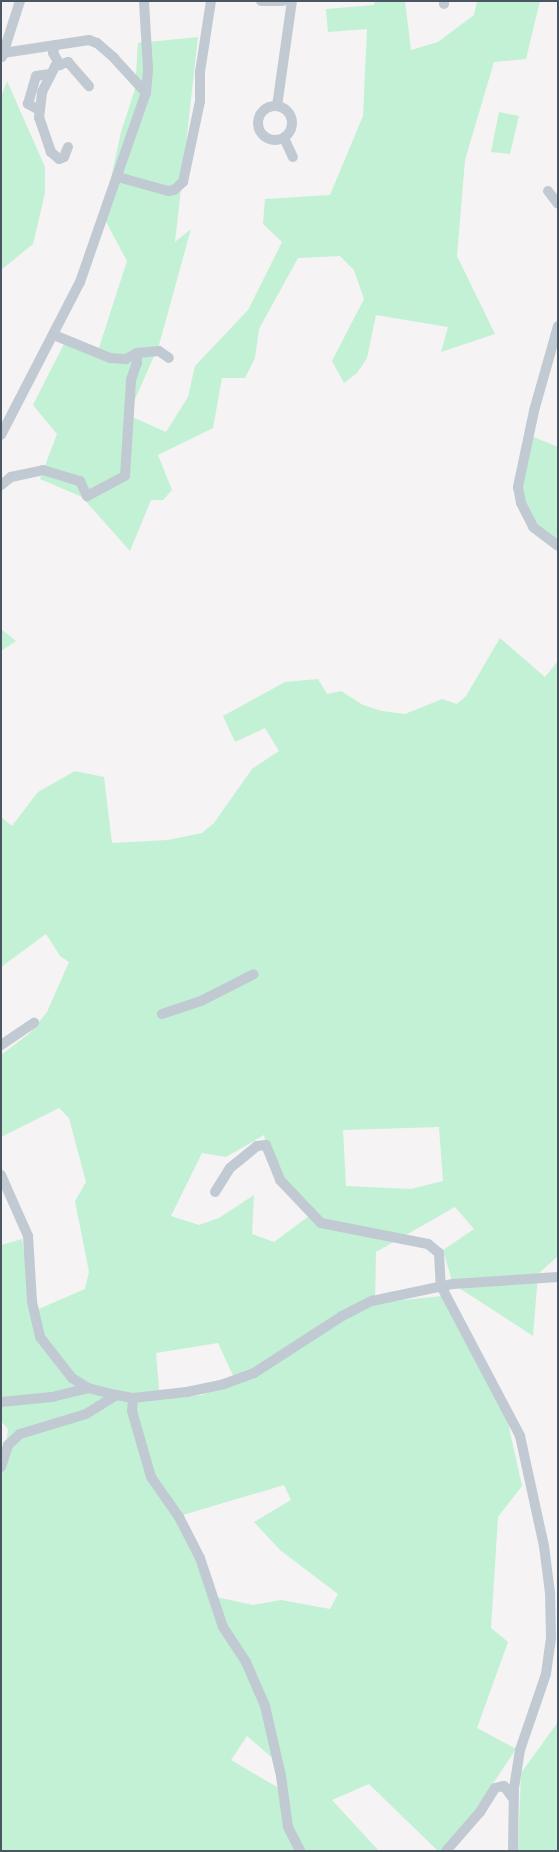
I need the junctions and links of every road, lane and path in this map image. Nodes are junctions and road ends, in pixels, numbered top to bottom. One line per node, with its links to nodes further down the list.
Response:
1 (20, 1): 8 (street)
2 (144, 1): 11 (street)
3 (211, 1): 16 (street)
4 (261, 1): 5 (street)
5 (283, 1)
6 (292, 1): 12 (street)
7 (54, 45): 8 (street); 9 (street); 11 (street)
8 (2, 56)
9 (60, 65): 10 (street); 14 (street)
10 (90, 86)
11 (146, 93): 16 (street)
12 (277, 106): 13 (street); 13 (street)
13 (284, 138): 15 (street)
14 (68, 147)
15 (293, 157)
16 (118, 177): 20 (street)
17 (548, 191): 18 (street)
18 (558, 204)
19 (558, 326): 25 (street)
20 (54, 335): 21 (street); 23 (street)
21 (137, 353): 22 (street); 24 (street)
22 (169, 358)
23 (1, 435)
24 (1, 485)
25 (558, 546)
26 (254, 974): 27 (street)
27 (162, 1014)
28 (34, 1023): 29 (street)
29 (1, 1045)
30 (1, 1175): 34 (street)
31 (215, 1192): 33 (street)
32 (558, 1277): 33 (street)
33 (441, 1286): 36 (street); 39 (street)
34 (88, 1388): 35 (street); 37 (street)
35 (116, 1395): 36 (street); 38 (street)
36 (133, 1398): 40 (street)
37 (1, 1402)
38 (1, 1467)
39 (513, 1800): 41 (street); 42 (street)
40 (300, 1851)
41 (446, 1851)
42 (513, 1851)

